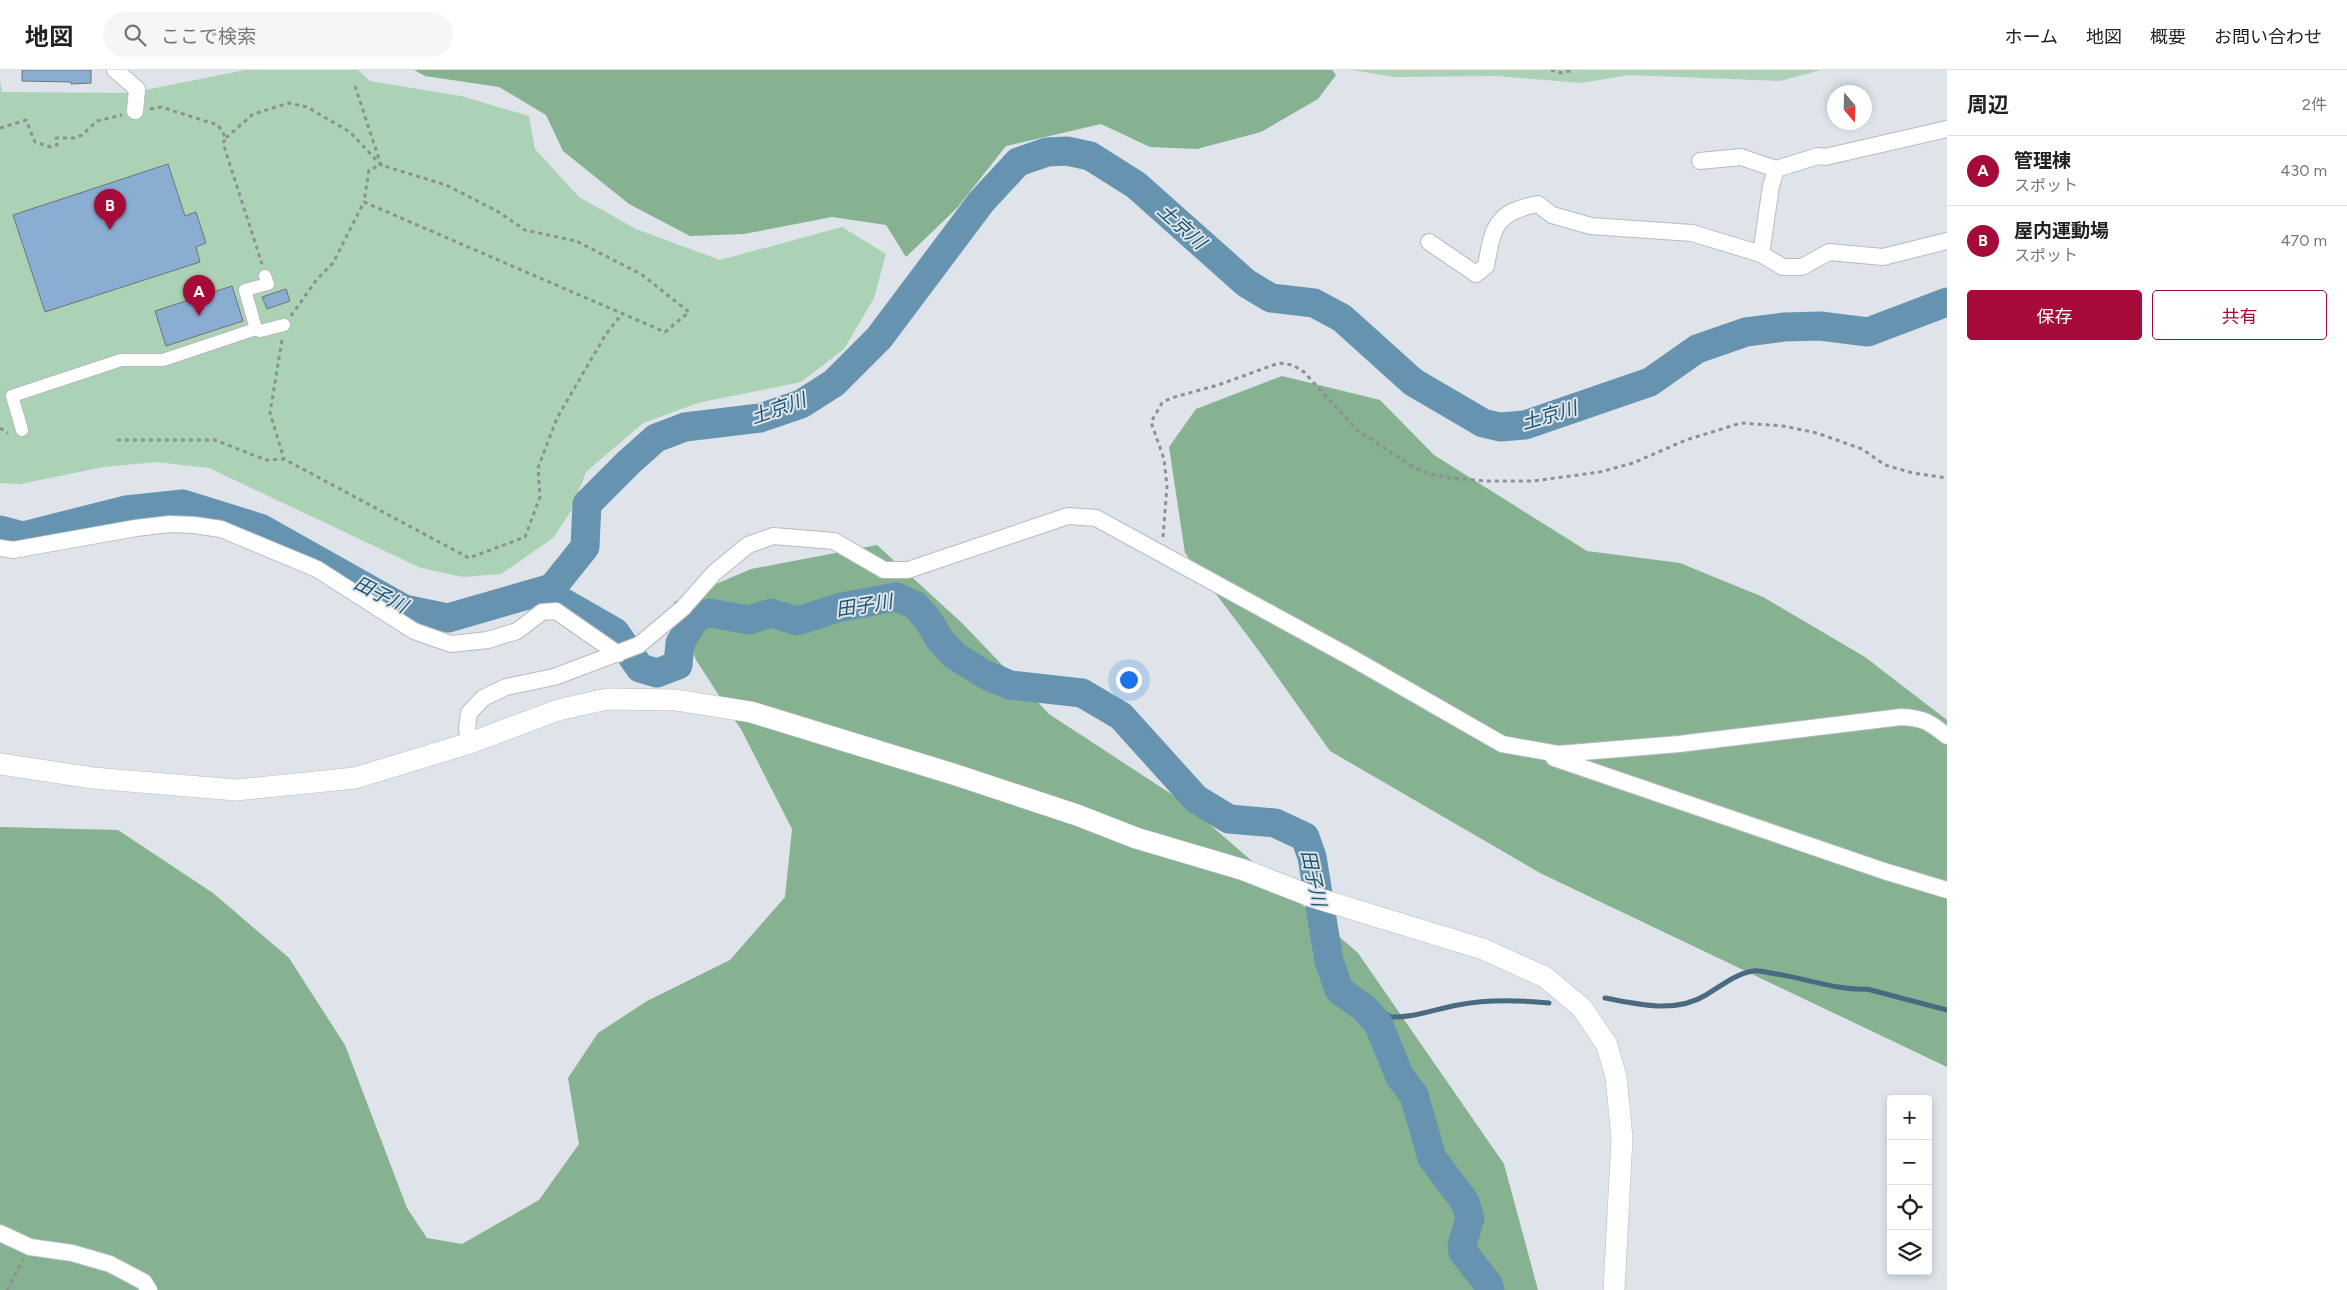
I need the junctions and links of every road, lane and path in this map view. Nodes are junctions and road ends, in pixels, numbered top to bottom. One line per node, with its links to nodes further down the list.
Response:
1 (115, 70): 5 (street)
2 (1551, 70): 3 (path)
3 (1572, 70)
4 (355, 86): 10 (path)
5 (135, 111): 6 (path); 8 (path)
6 (0, 128)
7 (1947, 129): 11 (street)
8 (226, 138): 10 (path); 16 (path)
9 (1700, 161): 11 (street)
10 (381, 164): 12 (path); 17 (path)
11 (1776, 169): 15 (street)
12 (364, 202): 17 (path); 18 (path)
13 (1947, 241): 15 (street)
14 (1429, 242): 15 (street)
15 (1761, 254)
16 (265, 276): 19 (street)
17 (621, 314): 22 (path)
18 (284, 325): 19 (street); 22 (path)
19 (256, 329): 20 (street)
20 (22, 430)
21 (117, 440): 22 (path)
22 (284, 459)
23 (1947, 478): 25 (path)
24 (0, 548): 26 (street)
25 (1158, 553): 26 (street); 29 (street)
26 (620, 653): 28 (street)
27 (1947, 736): 29 (street)
28 (470, 742): 30 (street); 36 (street)
29 (1531, 750): 31 (street)
30 (0, 764)
31 (1947, 890)
32 (0, 1234): 33 (street)
33 (30, 1247): 34 (path); 35 (street)
34 (7, 1290)
35 (149, 1290)
36 (1614, 1290)

